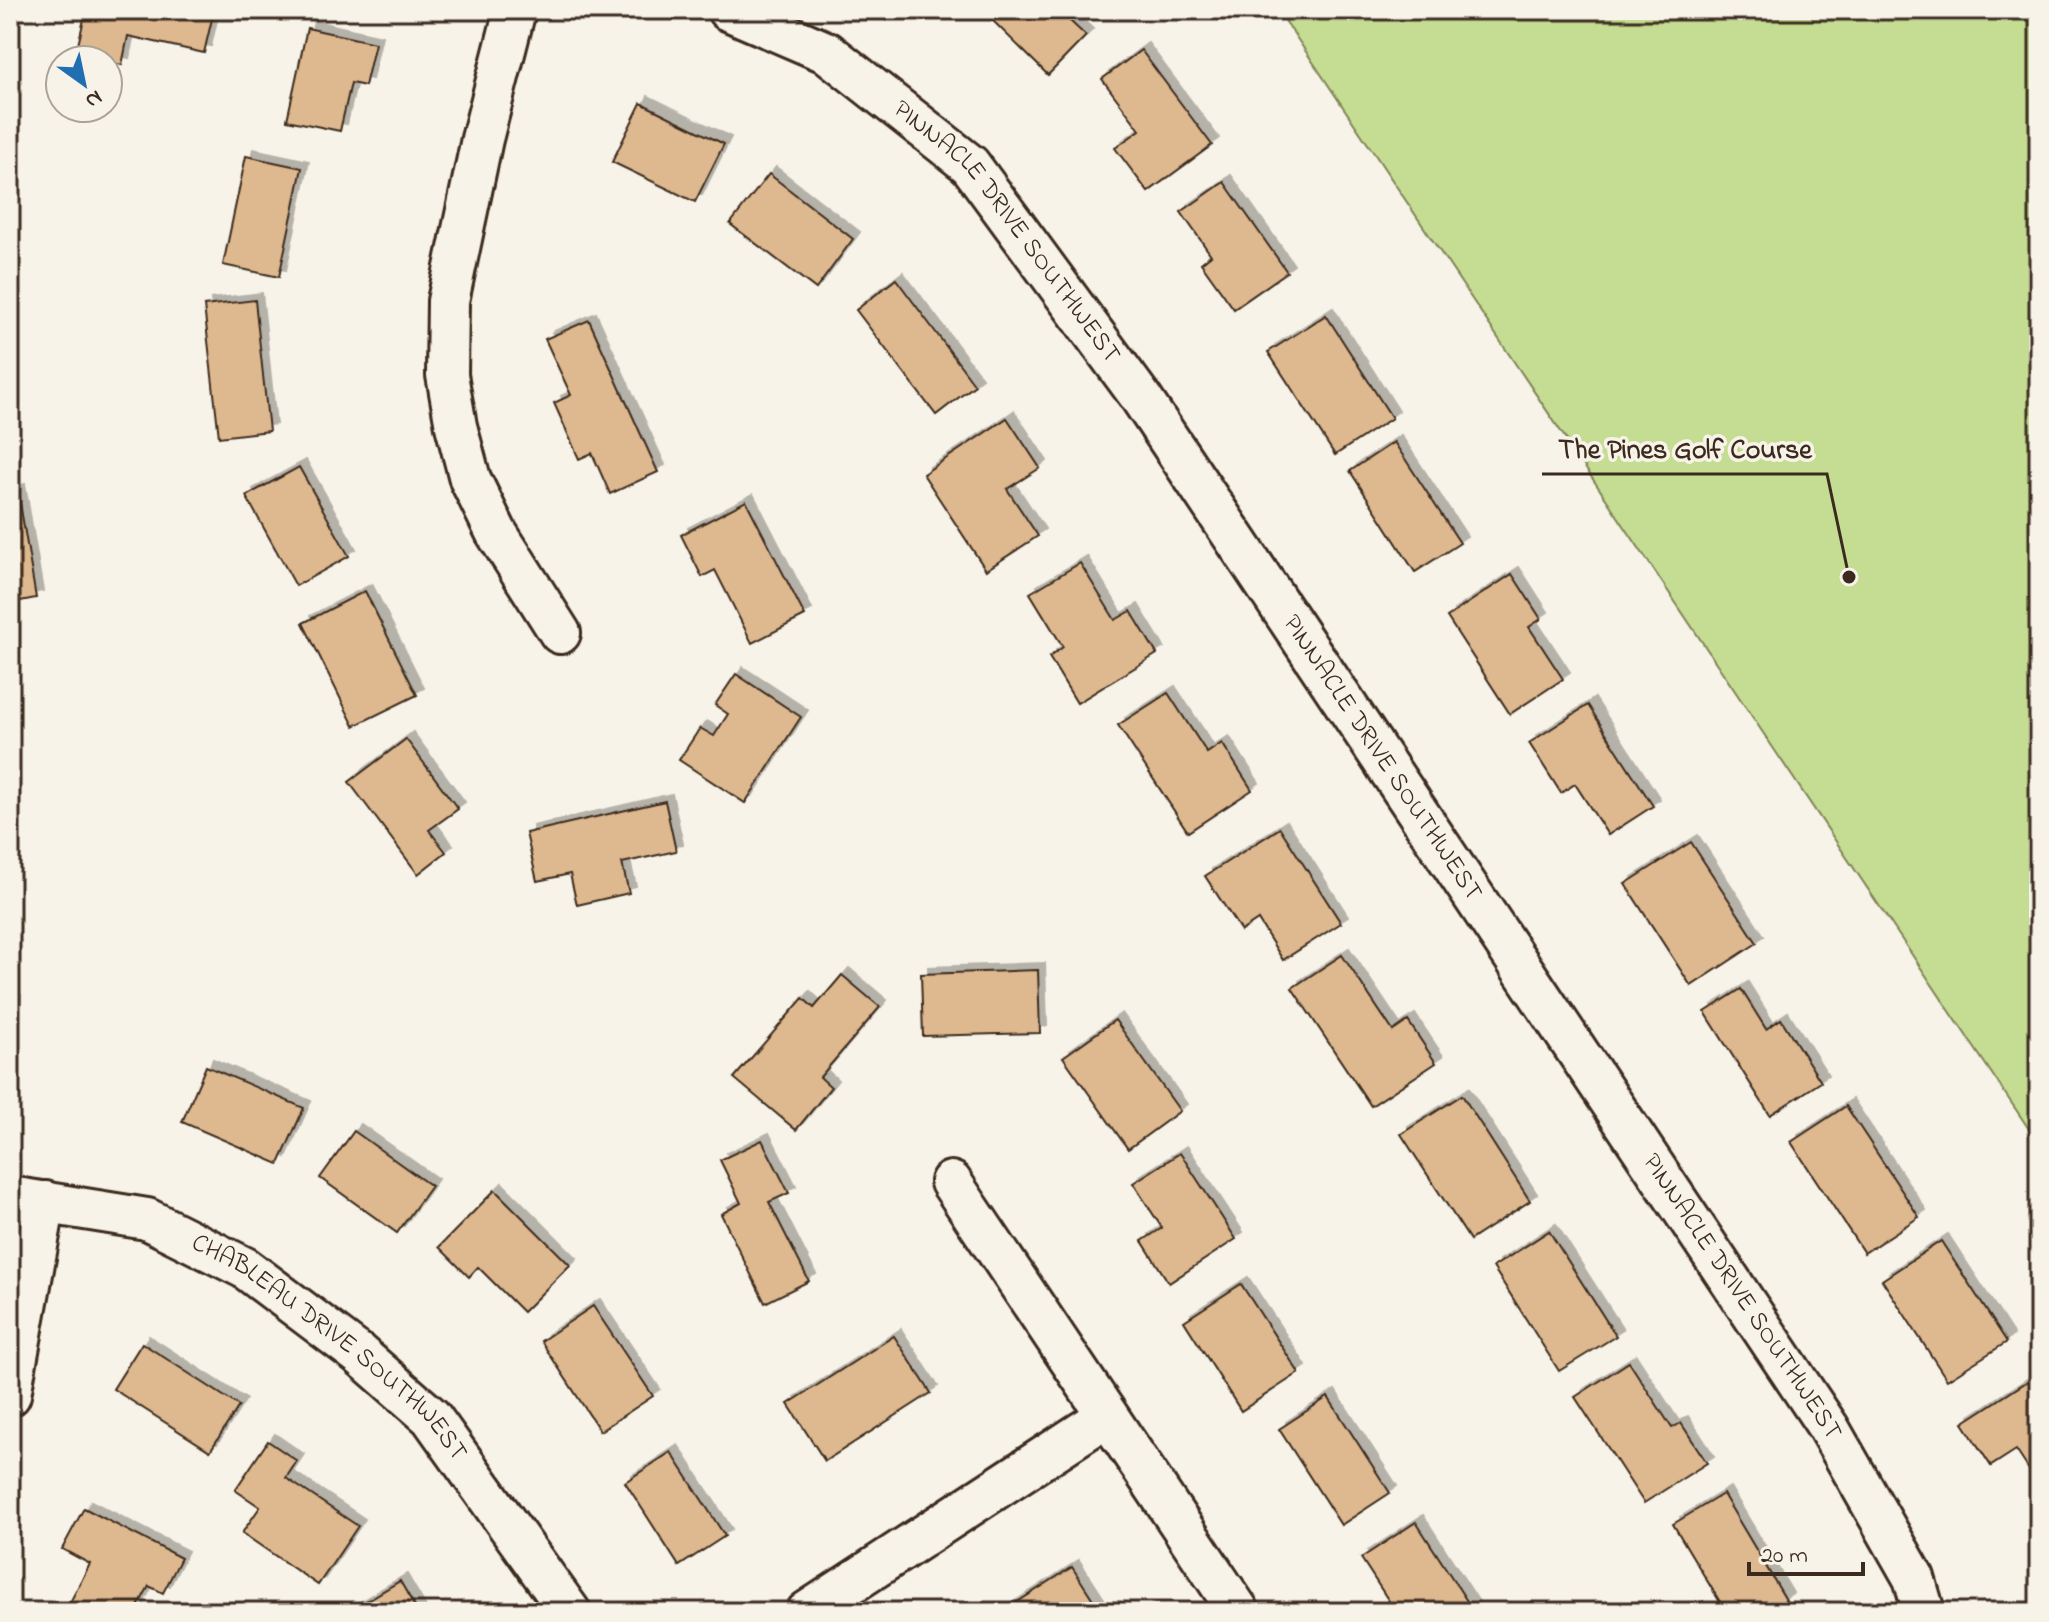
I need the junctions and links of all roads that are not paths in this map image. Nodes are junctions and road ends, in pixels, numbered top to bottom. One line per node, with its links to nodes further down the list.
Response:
1 (515, 10): 3 (street)
2 (728, 10): 11 (street, PINNACLE DRIVE SOUTHWEST)
3 (560, 633)
4 (951, 1182): 7 (street)
5 (28, 1200): 6 (street); 8 (street, CHABLEAU DRIVE SOUTHWEST)
6 (10, 1395)
7 (1107, 1416): 9 (street); 10 (street)
8 (570, 1612)
9 (807, 1612)
10 (1239, 1612)
11 (1924, 1612)

